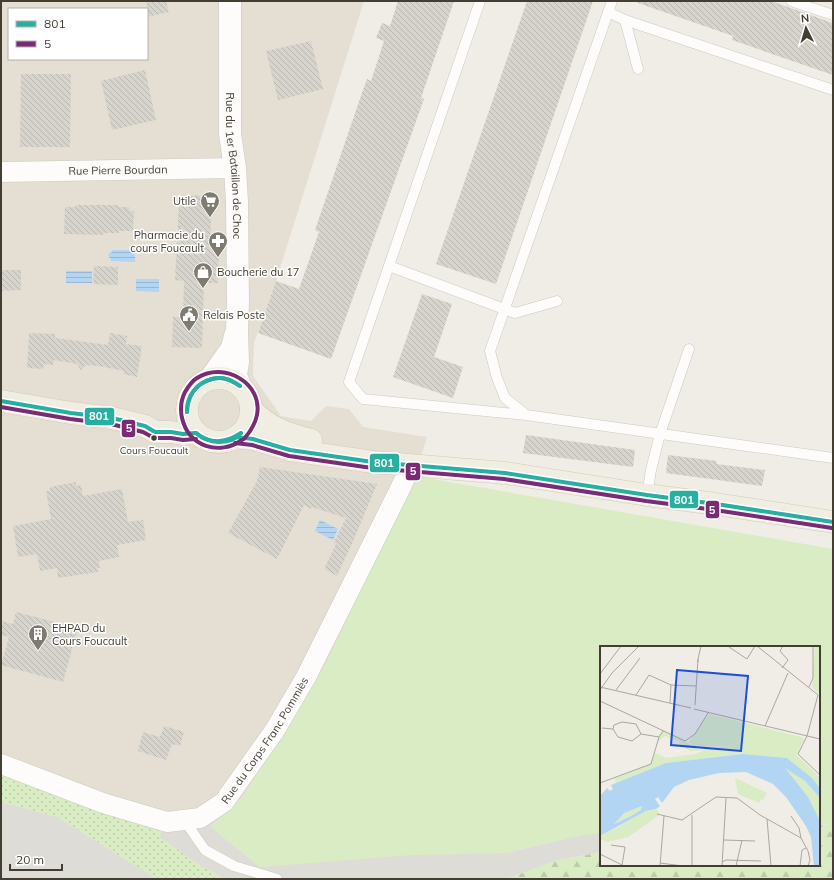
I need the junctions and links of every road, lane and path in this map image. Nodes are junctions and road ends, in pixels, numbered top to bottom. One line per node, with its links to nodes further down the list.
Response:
1 (230, 1): 10 (street, Rue du 1er Bataillon de Choc)
2 (480, 1): 12 (lane)
3 (612, 1): 5 (lane)
4 (792, 1): 6 (lane)
5 (608, 12): 7 (lane); 14 (lane)
6 (833, 15)
7 (625, 20): 8 (lane); 9 (lane)
8 (638, 69)
9 (833, 90)
10 (234, 168): 11 (street, Rue Pierre Bourdan); 15 (street, Rue du 1er Bataillon de Choc)
11 (1, 172)
12 (389, 266): 14 (lane); 22 (lane)
13 (557, 301): 14 (lane)
14 (505, 309): 22 (lane)
15 (237, 331): 17 (street, Rue du 1er Bataillon de Choc); 18 (street, Rue du 1er Bataillon de Choc)
16 (689, 349): 25 (lane)
17 (210, 379): 18 (main road); 20 (main road)
18 (240, 386): 21 (main road)
19 (1, 401): 23 (main road)
20 (188, 403): 23 (main road); 24 (main road)
21 (251, 409): 26 (main road); 28 (main road)
22 (526, 414): 25 (lane)
23 (145, 426): 24 (main road)
24 (196, 433): 26 (main road)
25 (660, 434): 27 (lane); 29 (lane)
26 (236, 437): 28 (main road)
27 (833, 458)
28 (407, 465): 29 (main road); 32 (street, Rue du Corps Franc Pommiès)
29 (648, 495): 30 (main road)
30 (833, 522)
31 (1, 764): 32 (street, Rue du Corps Franc Pommiès)
32 (184, 820): 33 (lane)
33 (276, 879)

